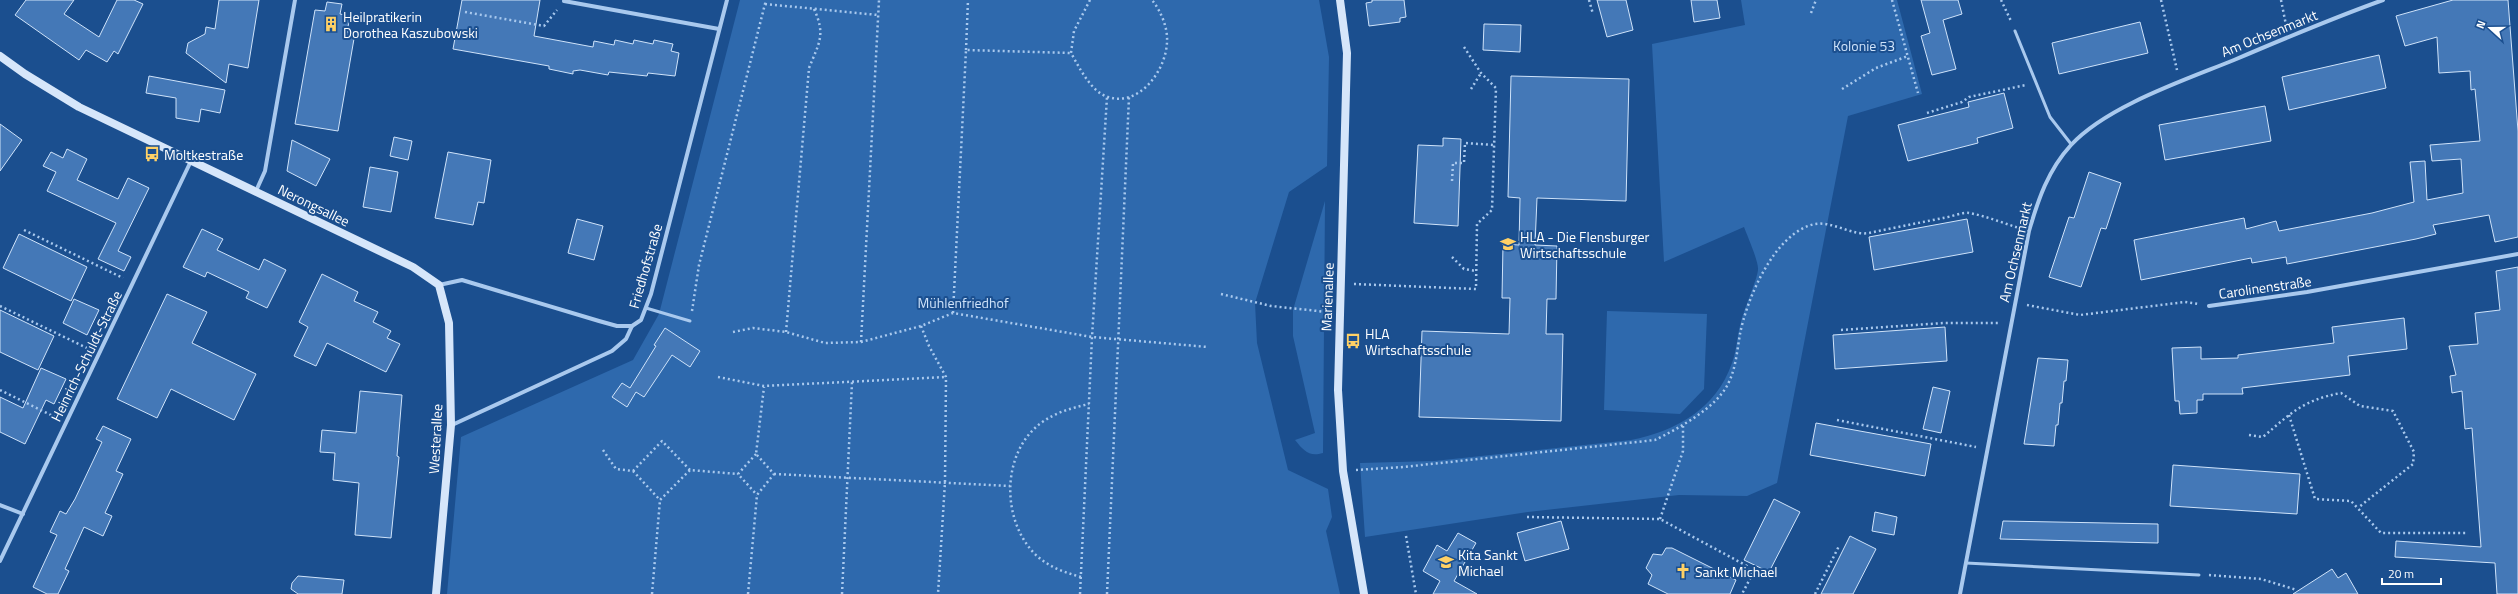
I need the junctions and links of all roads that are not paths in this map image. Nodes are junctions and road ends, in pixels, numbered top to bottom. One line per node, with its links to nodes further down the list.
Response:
1 (295, 0): 11 (street)
2 (727, 0): 6 (street, Friedhofstraße)
3 (1340, 0): 25 (street, Marienallee)
4 (2383, 0): 9 (street, Am Ochsenmarkt)
5 (564, 1): 6 (street)
6 (719, 28): 15 (street, Friedhofstraße)
7 (2015, 31): 9 (lane)
8 (0, 56): 10 (street, Nerongsallee)
9 (2071, 144): 22 (street, Am Ochsenmarkt)
10 (191, 161): 11 (street, Nerongsallee); 20 (street, Heinrich-Schuldt-Straße)
11 (256, 191): 13 (street, Nerongsallee)
12 (2518, 254): 14 (street, Carolinenstraße)
13 (439, 285): 17 (street); 18 (street, Westerallee)
14 (2209, 306)
15 (646, 308): 16 (lane); 17 (street, Friedhofstraße)
16 (690, 321)
17 (632, 326): 18 (street, Friedhofstraße)
18 (451, 425): 24 (street, Westerallee)
19 (0, 505): 20 (street)
20 (23, 514): 21 (street, Heinrich-Schuldt-Straße)
21 (0, 561)
22 (1966, 563): 23 (lane); 26 (street, Am Ochsenmarkt)
23 (2199, 574)
24 (436, 594)
25 (1364, 594)
26 (1960, 594)

